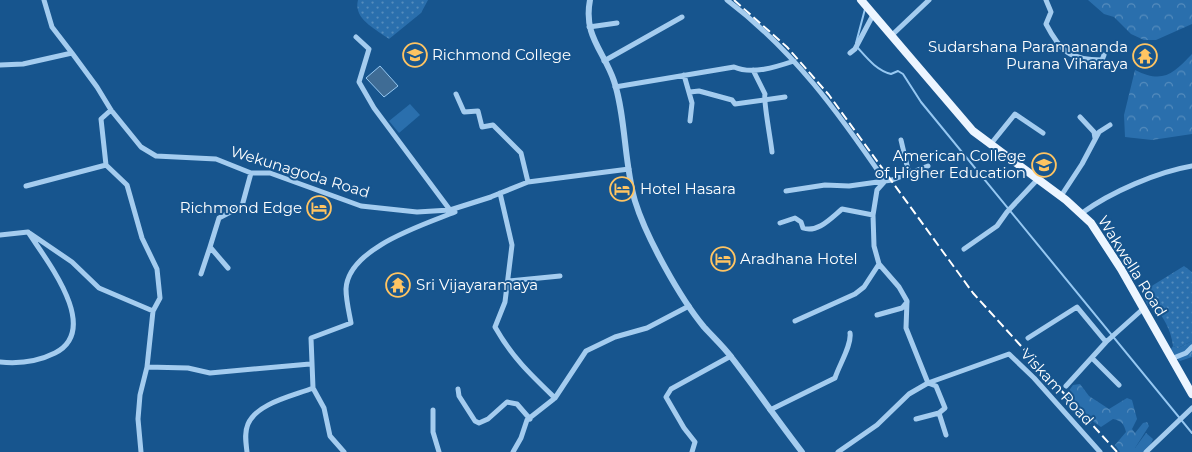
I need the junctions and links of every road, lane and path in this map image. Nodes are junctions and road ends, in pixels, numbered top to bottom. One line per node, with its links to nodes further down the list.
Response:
1 (44, 0): 13 (street, Wekunagoda Road)
2 (590, 0): 10 (street)
3 (726, 0): 16 (street)
4 (929, 0): 11 (street)
5 (1046, 0): 15 (street)
6 (862, 2): 7 (main road, Wakwella Road)
7 (873, 14): 11 (main road, Wakwella Road); 14 (street)
8 (682, 17): 17 (street)
9 (617, 23): 10 (street)
10 (589, 27): 17 (street)
11 (891, 36): 33 (main road, Wakwella Road)
12 (356, 37): 49 (street)
13 (72, 53): 18 (street); 26 (street, Wekunagoda Road)
14 (850, 53)
15 (1104, 55)
16 (794, 61): 19 (street); 42 (street)
17 (604, 62): 21 (street)
18 (0, 65)
19 (753, 70): 20 (street); 25 (street)
20 (684, 75): 21 (street); 22 (street)
21 (615, 87): 38 (street)
22 (690, 92): 25 (street); 28 (street)
23 (456, 94): 43 (street)
24 (785, 98): 25 (street)
25 (762, 100): 34 (street)
26 (111, 110): 35 (street); 39 (street, Wekunagoda Road)
27 (1080, 117): 31 (street)
28 (690, 121)
29 (1110, 124): 31 (street)
30 (1043, 133): 33 (street)
31 (1095, 139): 47 (street)
32 (901, 140): 40 (street)
33 (990, 145): 41 (main road, Wakwella Road)
34 (772, 152)
35 (106, 164): 44 (street); 65 (street)
36 (928, 166): 40 (street)
37 (1192, 166): 50 (street)
38 (629, 169): 43 (street); 63 (street)
39 (251, 173): 49 (street, Wekunagoda Road); 55 (street)
40 (909, 174): 42 (street)
41 (1037, 180): 47 (main road, Wakwella Road); 56 (street)
42 (885, 181): 45 (street); 51 (street)
43 (528, 182): 46 (street)
44 (26, 186)
45 (786, 191)
46 (500, 193): 48 (street); 61 (street)
47 (1060, 196): 50 (main road, Wakwella Road)
48 (491, 197): 49 (street, Wekunagoda Road); 76 (street)
49 (450, 210)
50 (1082, 213): 64 (main road, Wakwella Road)
51 (873, 215): 52 (street); 57 (street)
52 (780, 223)
53 (28, 232): 54 (street); 65 (street); 75 (street)
54 (0, 235)
55 (210, 247): 58 (street); 59 (street)
56 (964, 249)
57 (879, 264): 62 (street); 67 (street)
58 (228, 268)
59 (201, 274)
60 (560, 276): 61 (street)
61 (509, 281): 84 (street)
62 (907, 301): 66 (street); 78 (street)
63 (689, 306): 72 (street); 84 (street)
64 (1144, 308): 70 (street); 74 (main road, Wakwella Road)
65 (153, 311): 77 (street)
66 (877, 314)
67 (795, 321)
68 (850, 333): 87 (street)
69 (1028, 338): 70 (street)
70 (1106, 342): 73 (street)
71 (1192, 347): 74 (street)
72 (731, 356): 87 (street); 98 (street)
73 (1092, 358): 79 (street); 80 (street)
74 (1171, 358): 83 (main road, Wakwella Road)
75 (0, 362)
76 (310, 364): 77 (street); 81 (street)
77 (147, 367): 93 (street)
78 (928, 382): 88 (street); 92 (street, Viskam Road); 100 (street, Viskam Road)
79 (1119, 385)
80 (1066, 386)
81 (313, 388): 94 (street); 95 (street)
82 (458, 389): 89 (street)
83 (1192, 394)
84 (555, 398): 89 (street)
85 (1192, 408): 101 (street)
86 (433, 410): 96 (street)
87 (770, 410): 99 (street)
88 (939, 413): 90 (street); 91 (street)
89 (530, 419): 97 (street)
90 (916, 419)
91 (946, 435)
92 (841, 451)
93 (140, 452)
94 (247, 452)
95 (344, 452)
96 (439, 452)
97 (513, 452)
98 (692, 452)
99 (802, 452)
100 (1100, 452)
101 (1146, 452)

